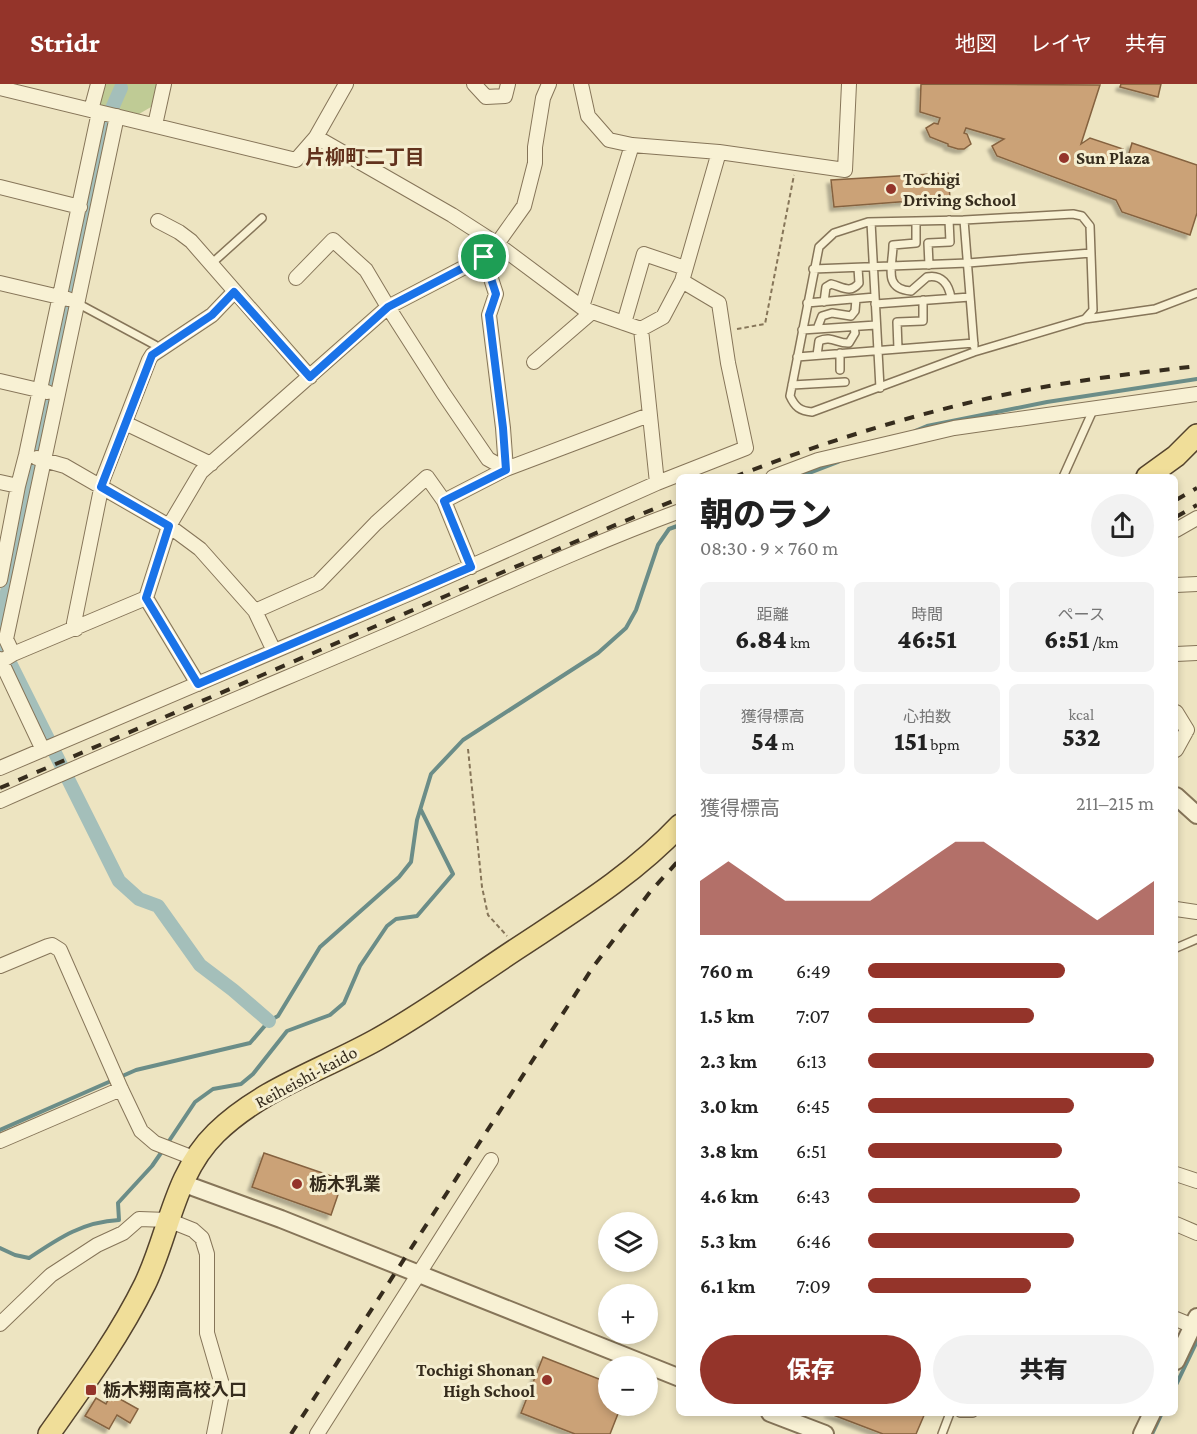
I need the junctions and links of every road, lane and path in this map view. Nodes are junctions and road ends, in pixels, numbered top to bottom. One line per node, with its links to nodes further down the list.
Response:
1 (49, 84): 11 (street)
2 (98, 84): 12 (street)
3 (165, 84): 14 (street)
4 (346, 84): 15 (street)
5 (474, 84): 6 (street)
6 (508, 84)
7 (549, 84): 27 (street)
8 (580, 84): 16 (street)
9 (849, 84): 18 (street)
10 (0, 88): 11 (street)
11 (46, 99): 12 (street)
12 (95, 111): 13 (street); 20 (street)
13 (117, 116): 14 (street); 48 (street)
14 (155, 125): 15 (street)
15 (316, 137): 27 (street)
16 (632, 145): 17 (street); 51 (street)
17 (719, 152): 18 (street); 36 (street)
18 (796, 163): 59 (path)
19 (0, 187): 20 (street)
20 (80, 207): 41 (street)
21 (262, 218): 31 (lane)
22 (949, 220): 23 (lane); 25 (lane); 32 (lane)
23 (964, 220): 28 (lane); 30 (lane)
24 (158, 221): 31 (street)
25 (916, 221): 26 (lane); 33 (lane)
26 (871, 222): 35 (lane); 45 (lane)
27 (497, 244): 29 (street); 51 (street)
28 (1091, 253): 30 (lane); 52 (lane)
29 (484, 257): 50 (street); 84 (street)
30 (968, 263): 32 (lane); 42 (lane)
31 (210, 265): 39 (street)
32 (929, 265): 33 (lane)
33 (891, 266): 34 (lane); 43 (lane)
34 (858, 268): 35 (lane); 47 (lane)
35 (813, 270): 49 (lane)
36 (684, 274): 53 (street); 56 (street); 59 (street)
37 (296, 278): 50 (street)
38 (0, 283): 41 (street)
39 (234, 292): 62 (street); 69 (street)
40 (1197, 293): 52 (lane)
41 (59, 296): 48 (street); 74 (street)
42 (970, 297): 43 (lane); 60 (lane)
43 (951, 298): 46 (lane)
44 (856, 299): 45 (lane); 47 (lane); 57 (lane)
45 (875, 300): 46 (lane); 54 (lane)
46 (923, 300): 61 (lane)
47 (824, 302): 49 (lane)
48 (77, 303): 62 (lane); 75 (street)
49 (807, 303): 58 (lane)
50 (388, 307): 69 (street); 84 (street)
51 (587, 310): 53 (street); 67 (street)
52 (1085, 319): 63 (lane)
53 (624, 323): 56 (street)
54 (876, 325): 55 (lane); 73 (lane)
55 (854, 327): 57 (lane); 65 (lane)
56 (641, 329): 78 (street)
57 (818, 329): 58 (lane)
58 (802, 330): 66 (lane)
59 (723, 332): 85 (street)
60 (974, 343): 61 (lane); 63 (lane)
61 (898, 349): 64 (lane)
62 (160, 350): 79 (street)
63 (974, 352): 73 (lane)
64 (840, 353): 65 (lane); 68 (lane)
65 (817, 355): 66 (lane)
66 (798, 357): 72 (lane)
67 (534, 362)
68 (840, 370)
69 (310, 377): 83 (street)
70 (0, 381): 74 (street)
71 (845, 382): 72 (lane)
72 (792, 385): 73 (lane)
73 (880, 388)
74 (39, 390): 75 (street); 81 (street)
75 (58, 394): 82 (street)
76 (1197, 394): 77 (street)
77 (1094, 408): 86 (street); 87 (lane)
78 (649, 415): 84 (street); 91 (street)
79 (124, 423): 83 (street); 93 (street)
80 (1197, 435): 88 (main road)
81 (26, 455): 82 (street); 92 (street)
82 (44, 460): 93 (street); 109 (street)
83 (211, 464): 97 (street)
84 (506, 470): 94 (street)
85 (680, 474)
86 (780, 474)
87 (1064, 474)
88 (1152, 474)
89 (676, 476): 91 (street)
90 (0, 482): 92 (street)
91 (657, 483): 99 (street)
92 (18, 486): 100 (street)
93 (101, 487): 97 (street); 105 (street)
94 (444, 501): 99 (street); 104 (street)
95 (676, 512): 118 (street)
96 (1196, 520): 98 (street)
97 (169, 526): 103 (street); 104 (street)
98 (1178, 529)
99 (471, 567): 106 (street)
100 (0, 580)
101 (1197, 584): 102 (street)
102 (1178, 585)
103 (146, 598): 105 (street); 110 (street)
104 (255, 611): 106 (street)
105 (76, 629): 109 (street)
106 (274, 651): 110 (street)
107 (1197, 653): 108 (street)
108 (1178, 654)
109 (4, 659): 115 (street)
110 (198, 684): 115 (street)
111 (1178, 714): 112 (street)
112 (1192, 730): 113 (street)
113 (1178, 748)
114 (468, 749): 125 (path)
115 (43, 750): 116 (street)
116 (0, 768)
117 (1178, 798): 119 (street)
118 (0, 801)
119 (1197, 815)
120 (676, 829): 125 (main road, Reiheishi-kaido)
121 (1178, 909): 122 (street)
122 (1197, 912)
123 (1197, 939): 124 (lane)
124 (1178, 947)
125 (518, 948): 129 (main road, Reiheishi-kaido)
126 (0, 966): 127 (street)
127 (121, 1089): 128 (street); 129 (street)
128 (0, 1142)
129 (196, 1159): 133 (main road, Reiheishi-kaido)
130 (491, 1160): 137 (street)
131 (1178, 1175): 132 (street)
132 (1197, 1182)
133 (183, 1183): 134 (main road, Reiheishi-kaido); 137 (street)
134 (168, 1220): 140 (street); 146 (main road, Reiheishi-kaido); 147 (street)
135 (1178, 1225): 136 (street)
136 (1197, 1233)
137 (419, 1274): 142 (street); 148 (street)
138 (1178, 1319): 139 (street)
139 (1195, 1321): 141 (street)
140 (0, 1324)
141 (1178, 1357)
142 (676, 1376)
143 (778, 1416): 149 (street)
144 (949, 1416): 150 (lane)
145 (1151, 1416): 151 (street)
146 (50, 1434)
147 (214, 1434)
148 (317, 1434)
149 (825, 1434)
150 (942, 1434)
151 (1142, 1434)

